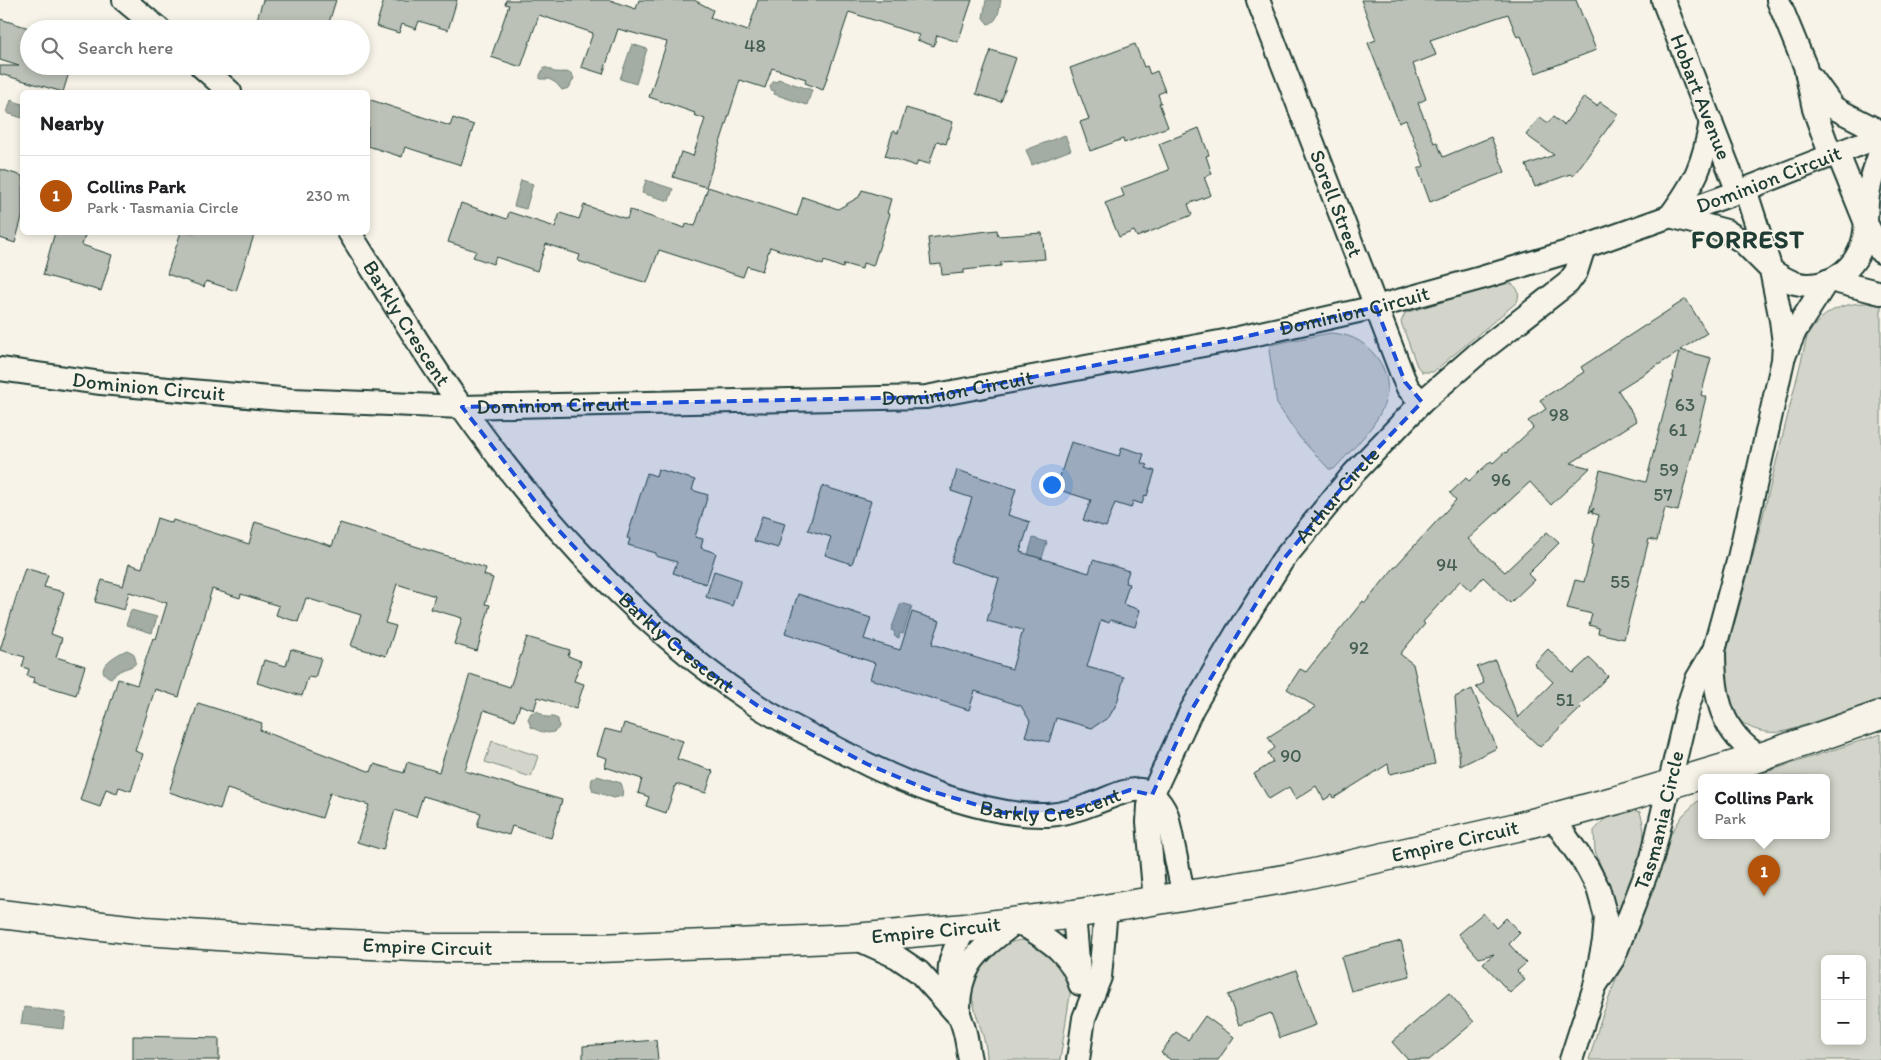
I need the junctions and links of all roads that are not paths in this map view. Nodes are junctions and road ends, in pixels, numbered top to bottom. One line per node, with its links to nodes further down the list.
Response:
1 (124, 0): 5 (street)
2 (1258, 0): 23 (street, Sorell Street)
3 (1663, 0): 9 (street, Hobart Avenue)
4 (1778, 0): 6 (street)
5 (148, 20)
6 (1805, 66): 10 (street); 13 (street)
7 (211, 75): 8 (street)
8 (228, 90)
9 (1711, 122): 14 (street, Hobart Avenue); 15 (street)
10 (1881, 132)
11 (1881, 136): 13 (street, Dominion Circuit)
12 (1881, 150): 16 (street)
13 (1835, 155): 14 (street, Dominion Circuit); 16 (street)
14 (1742, 191): 15 (street, Dominion Circuit); 20 (street, Hobart Avenue)
15 (1670, 216): 18 (street, Dominion Circuit); 20 (street)
16 (1866, 221): 19 (street); 21 (street)
17 (351, 235): 27 (street, Barkly Crescent)
18 (1584, 247): 23 (street, Dominion Circuit); 26 (street, Arthur Circle)
19 (1881, 252)
20 (1771, 270): 21 (street); 24 (street, Tasmania Circle)
21 (1829, 281): 22 (street); 24 (street, Tasmania Circle)
22 (1881, 293)
23 (1376, 307): 26 (street, Sorell Street); 27 (street, Dominion Circuit)
24 (1783, 360): 28 (street, Tasmania Circle)
25 (0, 369): 27 (street, Dominion Circuit)
26 (1422, 402): 34 (street, Arthur Circle)
27 (462, 407): 34 (street, Barkly Crescent)
28 (1714, 650): 30 (street, Tasmania Circle); 33 (street, Tasmania Circle)
29 (1881, 715): 30 (street, Empire Circuit)
30 (1761, 757): 31 (street, Empire Circuit)
31 (1704, 774)
32 (1698, 776): 33 (street, Empire Circuit)
33 (1670, 784): 35 (street, Empire Circuit); 45 (street, Tasmania Circle)
34 (1152, 795): 36 (street); 37 (street, Arthur Circle)
35 (1553, 818): 36 (street, Empire Circuit); 45 (street, Tasmania Circle)
36 (1184, 897): 37 (street, Empire Circuit)
37 (1156, 901): 38 (street, Empire Circuit)
38 (1106, 909): 40 (street, Empire Circuit); 47 (street)
39 (0, 914): 43 (street, Empire Circuit)
40 (1074, 914): 41 (street, Empire Circuit); 44 (street)
41 (1017, 921): 42 (street, Empire Circuit); 44 (street, Empire Circuit); 46 (street)
42 (965, 928): 43 (street, Empire Circuit); 46 (street)
43 (855, 938): 46 (street, Empire Circuit)
44 (1080, 984): 47 (street)
45 (1595, 986): 50 (street, Tasmania Circle)
46 (959, 1016): 48 (street)
47 (1084, 1018): 49 (street)
48 (970, 1060)
49 (1078, 1060)
50 (1571, 1060)

